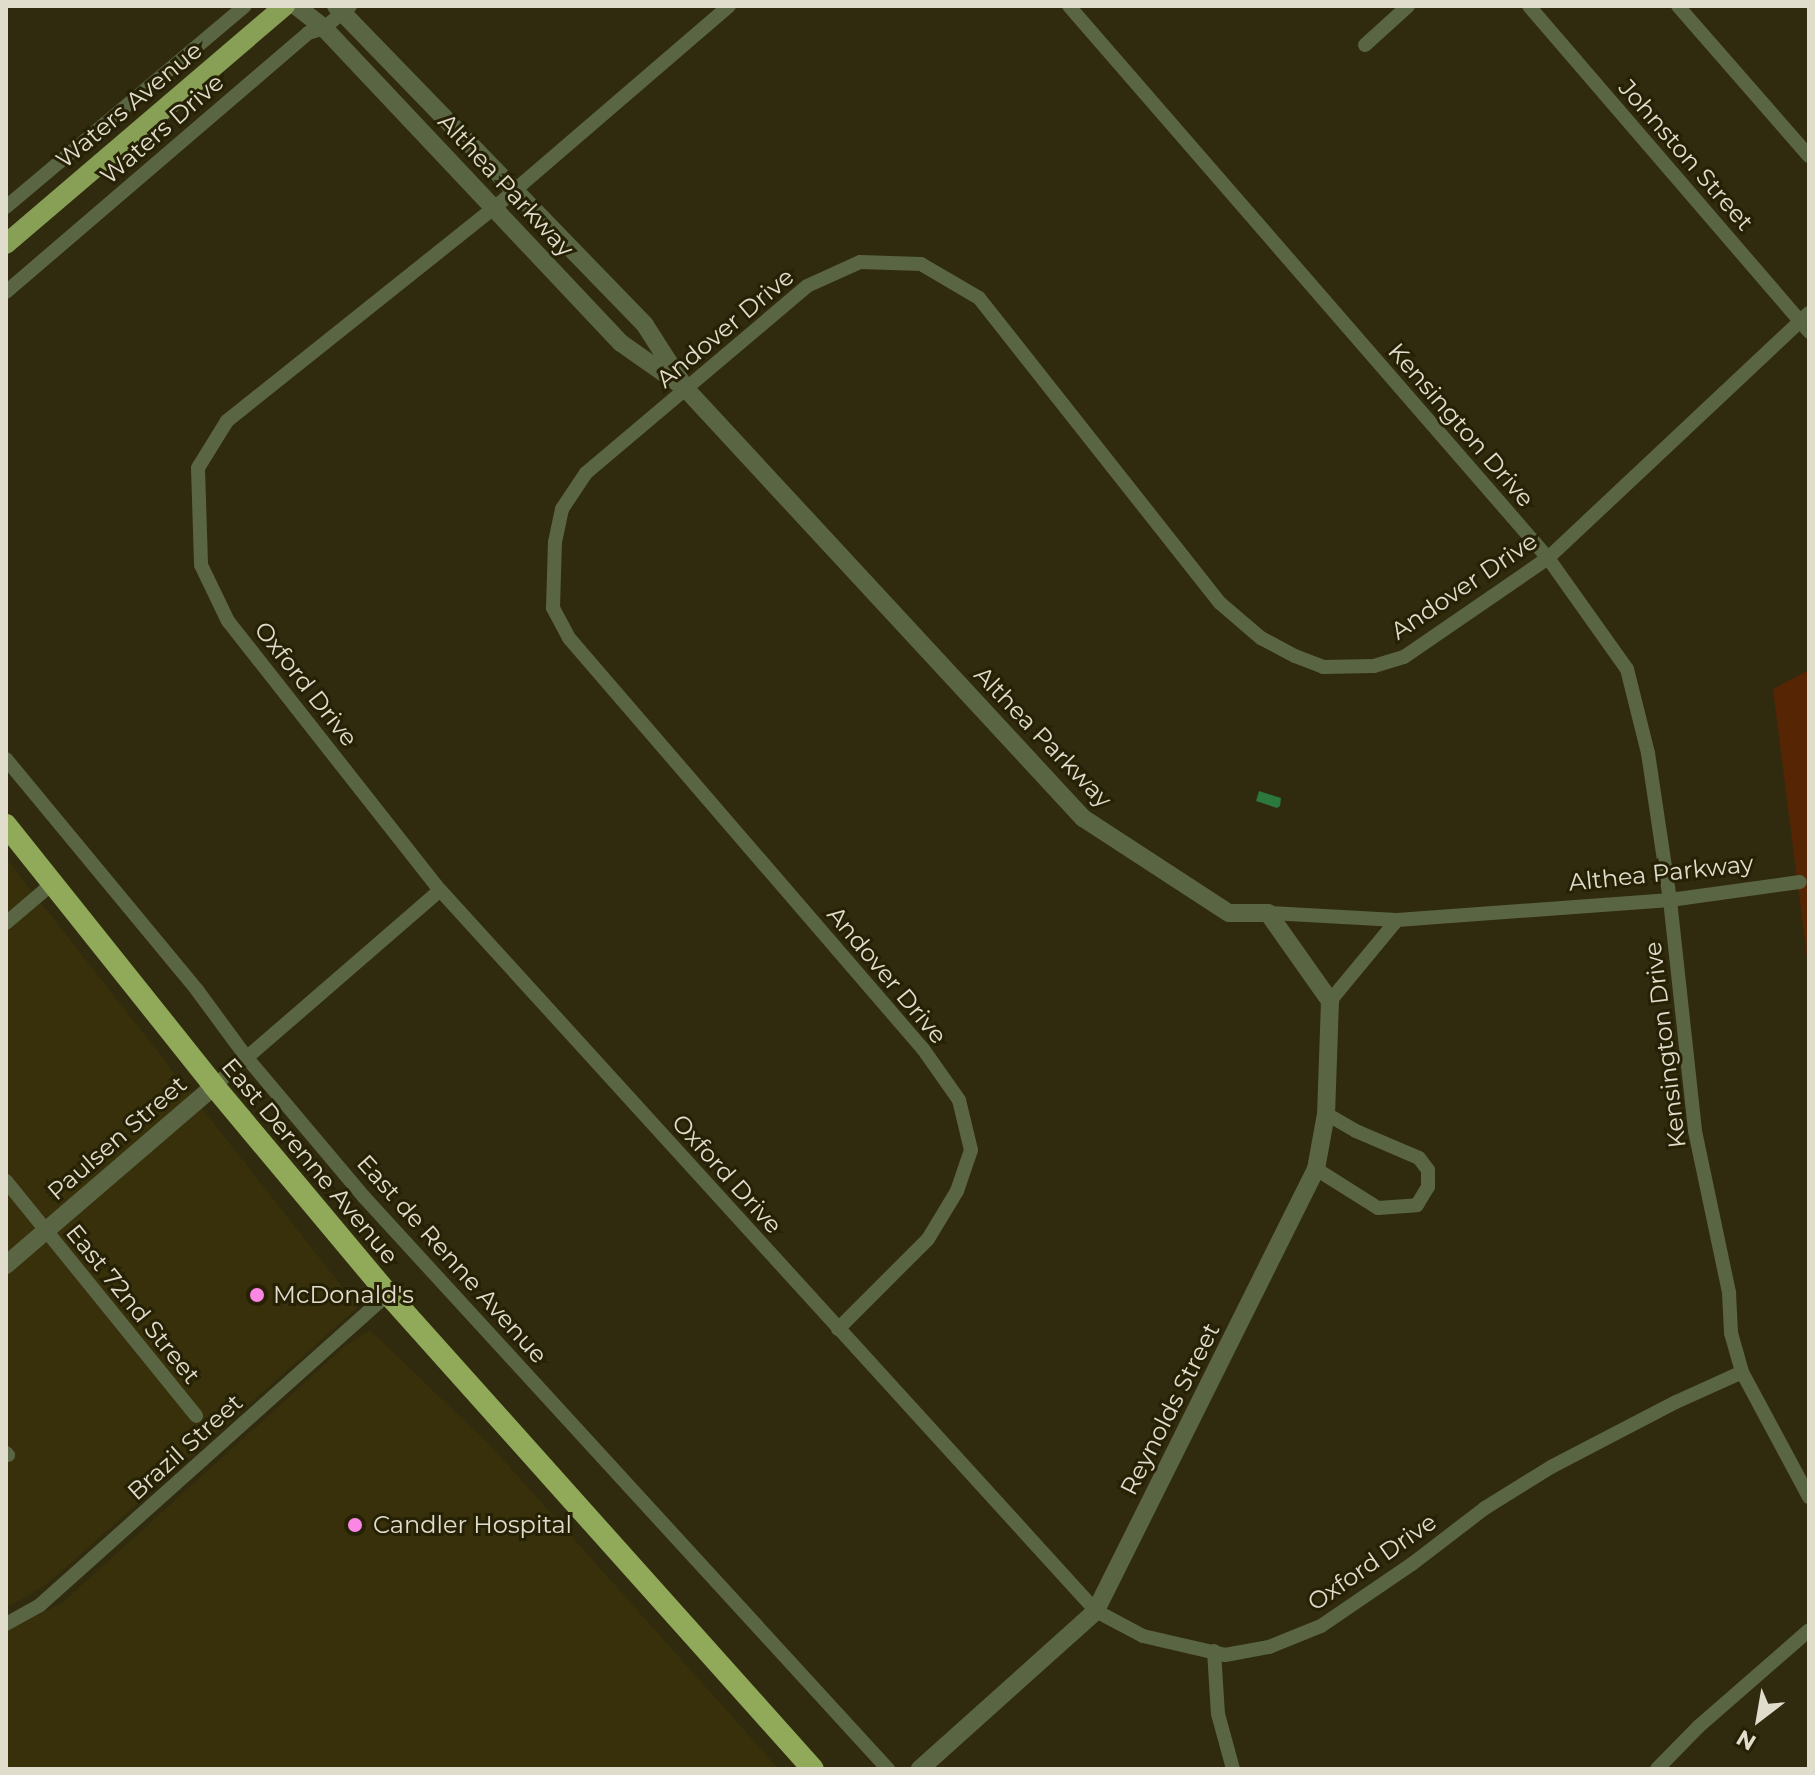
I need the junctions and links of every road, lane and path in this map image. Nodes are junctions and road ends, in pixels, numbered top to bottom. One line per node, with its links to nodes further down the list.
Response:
1 (245, 6): 14 (street, Waters Drive)
2 (285, 6): 16 (main road, Waters Avenue)
3 (296, 6): 10 (street, Althea Parkway)
4 (729, 6): 13 (street)
5 (1069, 6): 20 (street, Kensington Drive)
6 (1408, 6): 11 (street)
7 (1529, 6): 18 (street, Johnston Street)
8 (1678, 6): 12 (street)
9 (343, 8): 10 (street, Waters Drive); 13 (street, Althea Parkway)
10 (324, 28): 15 (street, Althea Parkway); 17 (street, Waters Drive)
11 (1365, 45)
12 (1809, 156)
13 (514, 190): 15 (street); 19 (street, Althea Parkway)
14 (6, 207)
15 (495, 207): 19 (street, Althea Parkway); 25 (street, Oxford Drive)
16 (6, 244)
17 (6, 292)
18 (1806, 322): 20 (street, Andover Drive)
19 (686, 389): 20 (street, Andover Drive); 27 (street, Althea Parkway); 39 (street, Andover Drive)
20 (1548, 558): 26 (street, Kensington Drive)
21 (6, 759): 31 (street, East de Renne Avenue)
22 (6, 825): 24 (highway, East Derenne Avenue)
23 (1800, 882): 26 (street, Althea Parkway)
24 (52, 884): 29 (street); 32 (highway, East Derenne Avenue)
25 (440, 890): 31 (street, Paulsen Street); 39 (street, Oxford Drive)
26 (1670, 900): 28 (street, Althea Parkway); 40 (street, Kensington Drive)
27 (1268, 913): 28 (street, Althea Parkway); 30 (street)
28 (1397, 920): 30 (street)
29 (6, 923)
30 (1330, 1001): 33 (street, Reynolds Street)
31 (247, 1058): 32 (street, Paulsen Street); 48 (street, East de Renne Avenue)
32 (214, 1086): 36 (street, Paulsen Street); 38 (highway, East Derenne Avenue)
33 (1326, 1114): 34 (street, Reynolds Street); 34 (street)
34 (1316, 1169): 43 (street, Reynolds Street)
35 (6, 1181): 36 (street, East 72nd Street)
36 (46, 1231): 37 (street, Paulsen Street); 41 (street, East 72nd Street)
37 (6, 1265)
38 (388, 1294): 44 (street, Brazil Street); 47 (highway, East Derenne Avenue)
39 (838, 1329): 43 (street, Oxford Drive)
40 (1742, 1372): 42 (street, Kensington Drive); 46 (street, Oxford Drive)
41 (196, 1416)
42 (1809, 1497)
43 (1096, 1611): 46 (street, Oxford Drive); 49 (street, Reynolds Street)
44 (6, 1624)
45 (1809, 1630): 51 (street)
46 (1214, 1651): 50 (street)
47 (813, 1769)
48 (888, 1769)
49 (920, 1769)
50 (1233, 1769)
51 (1657, 1769)

